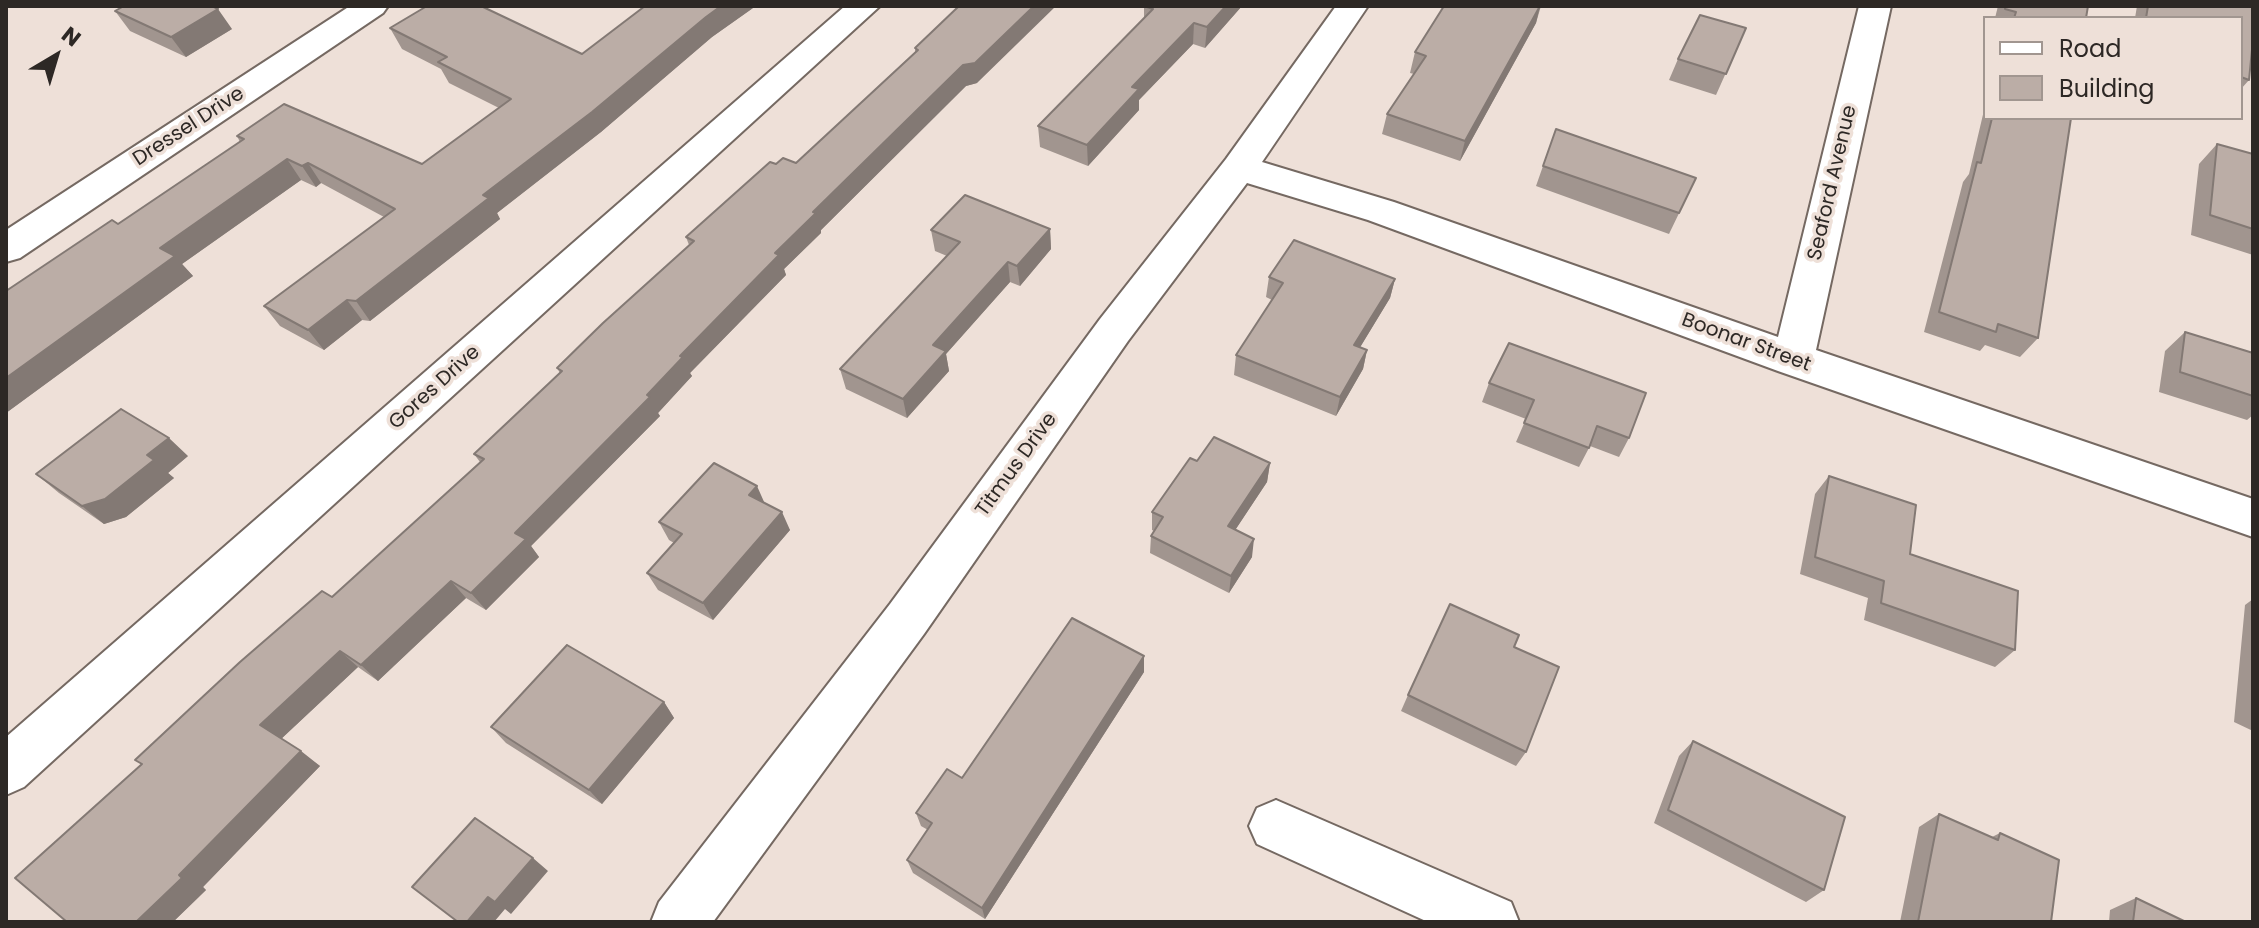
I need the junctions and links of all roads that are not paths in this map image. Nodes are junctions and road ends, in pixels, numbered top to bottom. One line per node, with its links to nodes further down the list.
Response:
1 (372, 6): 6 (street, Dressel Drive)
2 (864, 6): 9 (street, Gores Drive)
3 (1352, 6): 5 (street, Titmus Drive)
4 (1875, 6): 7 (street, Seaford Avenue)
5 (1239, 168): 7 (street, Boonar Street); 11 (street, Titmus Drive)
6 (6, 248)
7 (1793, 360): 8 (street, Boonar Street)
8 (2253, 518)
9 (6, 770)
10 (1276, 826): 12 (street)
11 (679, 922)
12 (1491, 922)

